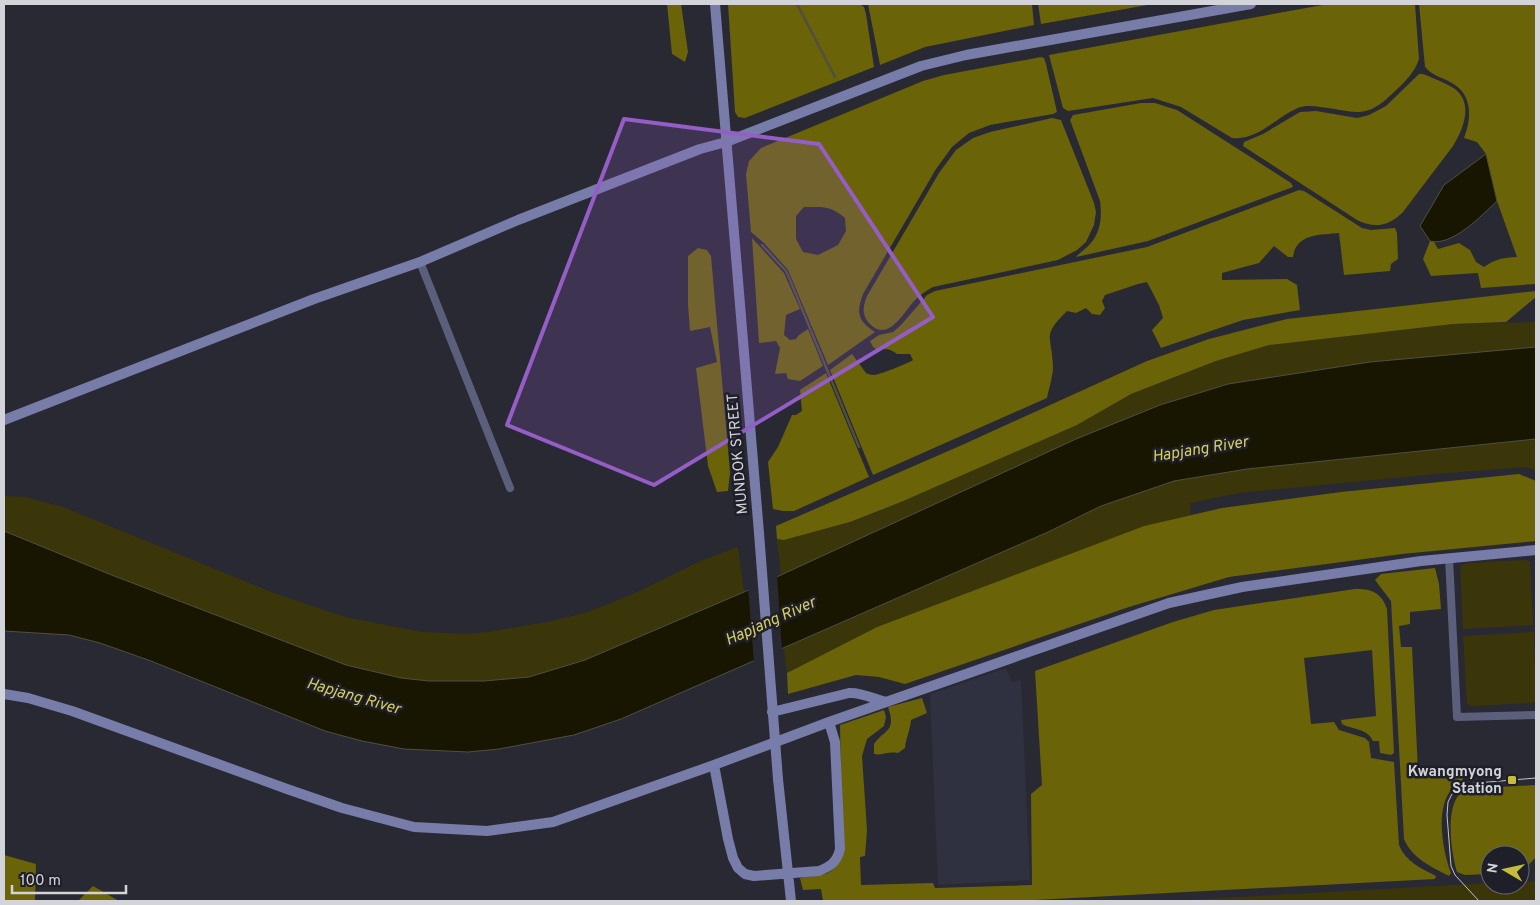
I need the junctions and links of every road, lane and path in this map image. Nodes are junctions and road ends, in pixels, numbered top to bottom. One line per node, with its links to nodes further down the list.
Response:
1 (716, 4): 5 (street, MUNDOK STREET)
2 (1208, 4): 4 (street)
3 (1251, 4): 4 (street)
4 (1217, 10): 5 (street)
5 (726, 142): 6 (street); 13 (street, MUNDOK STREET, bridge)
6 (420, 262): 7 (street); 8 (street)
7 (4, 420)
8 (510, 488)
9 (1536, 550): 10 (street)
10 (1448, 558): 12 (street); 14 (street)
11 (4, 694): 16 (street)
12 (887, 702): 13 (street); 15 (street)
13 (772, 712): 17 (street, MUNDOK STREET, bridge)
14 (1536, 715)
15 (829, 722): 16 (street); 17 (street)
16 (714, 765): 17 (street)
17 (787, 874): 18 (street, MUNDOK STREET)
18 (791, 901)

